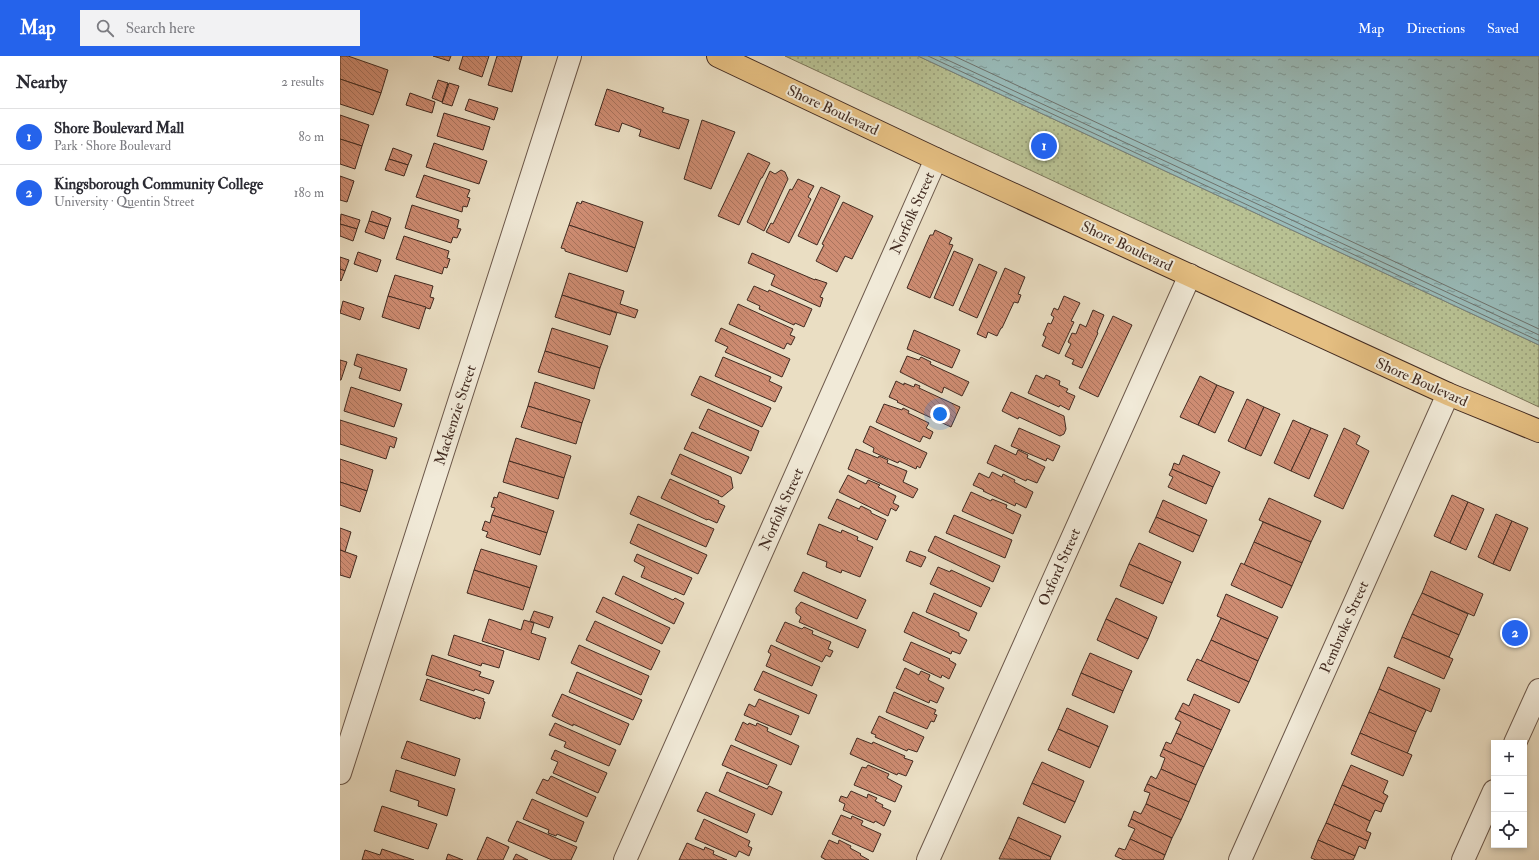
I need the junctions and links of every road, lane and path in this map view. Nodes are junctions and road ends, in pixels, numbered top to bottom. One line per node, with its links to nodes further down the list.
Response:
1 (570, 56): 9 (street, Mackenzie Street)
2 (718, 56): 3 (main road, Shore Boulevard)
3 (936, 158): 4 (main road, Shore Boulevard); 11 (street, Norfolk Street)
4 (1190, 275): 5 (main road, Shore Boulevard); 12 (street, Oxford Street)
5 (1448, 394): 6 (main road, Shore Boulevard); 13 (street, Pembroke Street)
6 (1539, 431)
7 (1539, 690): 8 (street)
8 (1516, 740)
9 (340, 773)
10 (1491, 798): 14 (street)
11 (625, 860)
12 (928, 860)
13 (1240, 860)
14 (1463, 860)

